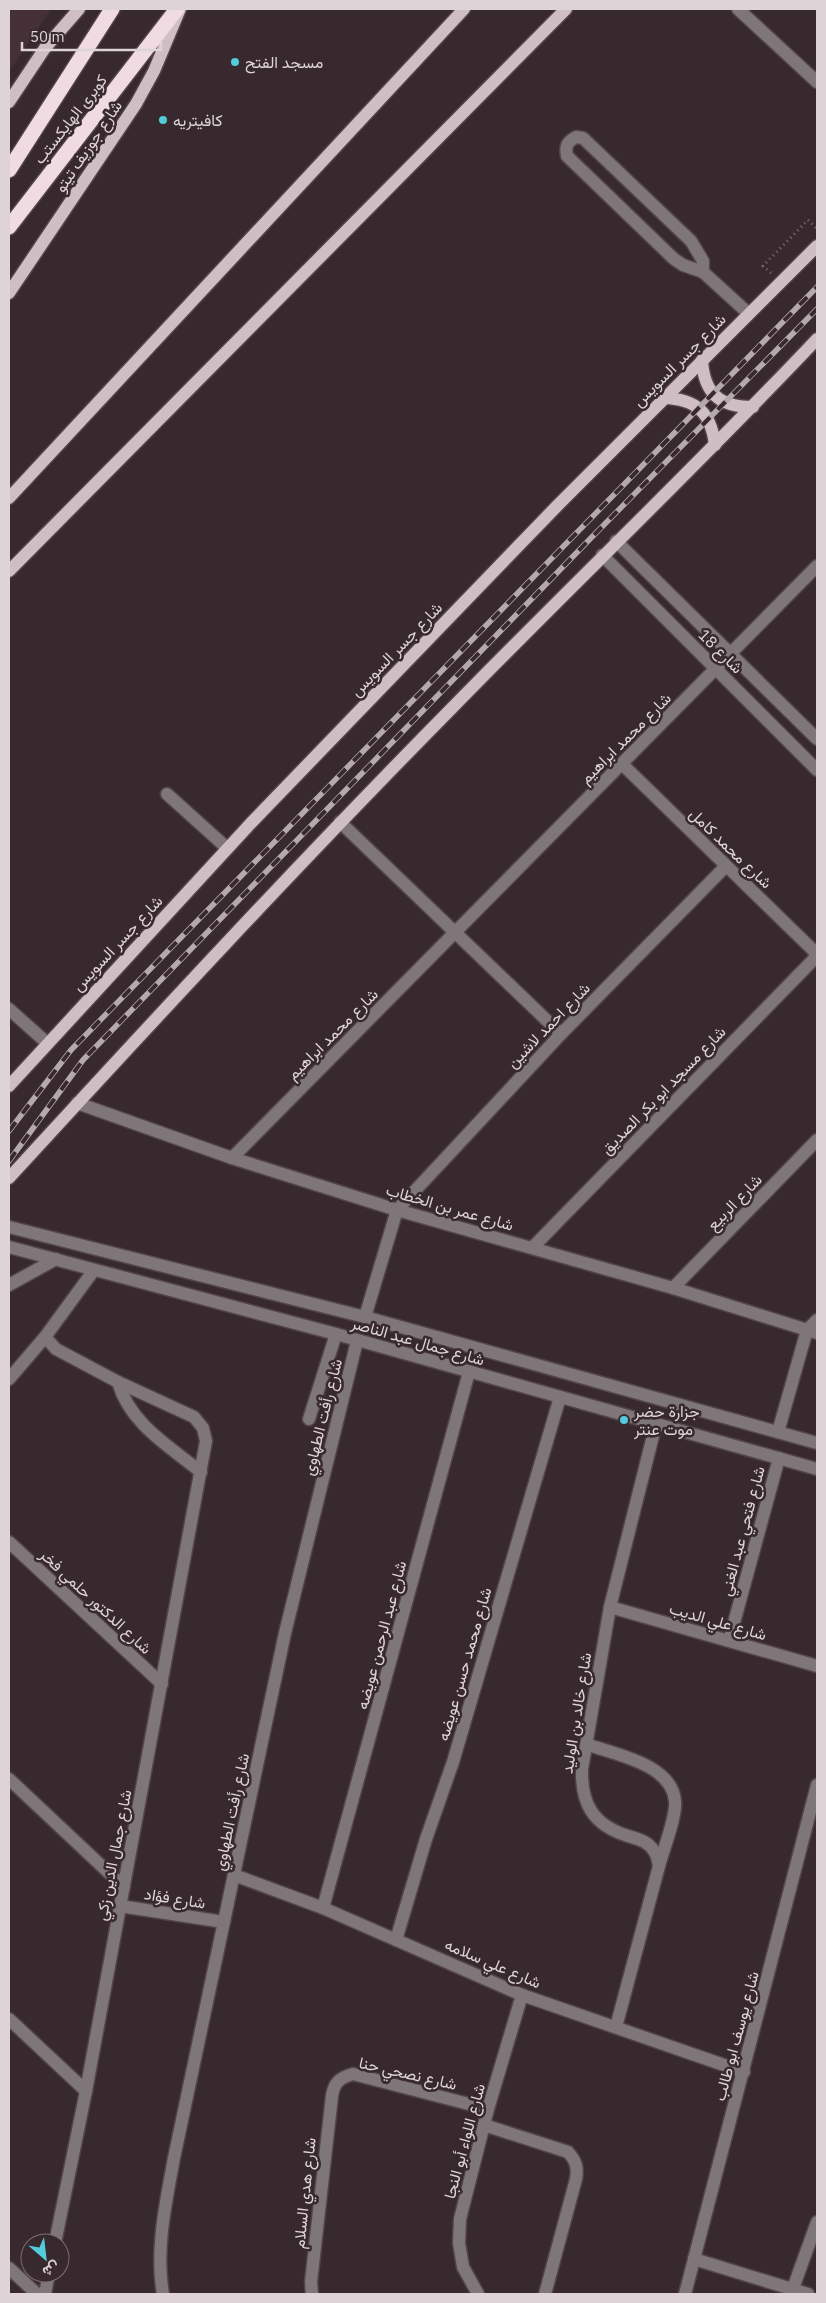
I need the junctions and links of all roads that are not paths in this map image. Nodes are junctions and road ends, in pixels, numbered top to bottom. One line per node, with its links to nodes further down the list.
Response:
1 (79, 9): 8 (main road)
2 (112, 9): 9 (highway, كوبرى الهايكستب)
3 (178, 9): 10 (highway, كوبرى الهايكستب); 13 (main road, شارع جوزيف تيتو)
4 (464, 9): 20 (main road)
5 (566, 9): 24 (main road)
6 (738, 9): 7 (street)
7 (817, 82)
8 (9, 102)
9 (9, 170)
10 (9, 227)
11 (817, 246): 14 (main road, شارع جسر السويس)
12 (703, 272): 12 (street); 14 (street)
13 (9, 293)
14 (748, 313): 16 (main road, شارع جسر السويس)
15 (817, 339): 18 (main road)
16 (702, 360): 17 (main road, شارع جسر السويس); 18 (main road)
17 (664, 398): 19 (main road); 32 (main road, شارع جسر السويس)
18 (753, 407): 19 (main road)
19 (715, 446): 21 (main road)
20 (9, 498)
21 (616, 541): 22 (main road); 25 (street, شارع 18)
22 (602, 555): 26 (street, شارع 18); 31 (main road)
23 (817, 566): 25 (street, شارع محمد ابراهيم)
24 (9, 571)
25 (730, 654): 26 (street, شارع محمد ابراهيم); 27 (street, شارع 18)
26 (716, 669): 28 (street, شارع محمد ابراهيم); 29 (street, شارع 18)
27 (817, 738)
28 (622, 764): 33 (street, شارع محمد كامل); 34 (street, شارع محمد ابراهيم)
29 (817, 770)
30 (167, 794): 32 (street)
31 (340, 822): 34 (street); 40 (main road)
32 (227, 848): 38 (main road, شارع جسر السويس)
33 (726, 866): 35 (street, شارع محمد كامل); 37 (street, شارع احمد لاشين)
34 (455, 932): 37 (street); 42 (street, شارع محمد ابراهيم)
35 (817, 955): 47 (street, شارع مسجد ابو بكر الصديق)
36 (9, 1009): 38 (street)
37 (561, 1034): 44 (street, شارع احمد لاشين)
38 (47, 1043): 39 (main road, شارع جسر السويس)
39 (9, 1086)
40 (77, 1104): 42 (street, شارع عمر بن الخطاب); 43 (main road)
41 (817, 1140): 51 (street, شارع الربيع)
42 (232, 1158): 44 (street, شارع عمر بن الخطاب)
43 (9, 1178)
44 (397, 1210): 47 (street, شارع عمر بن الخطاب); 52 (street)
45 (9, 1227): 52 (street, شارع جمال عبد الناصر)
46 (9, 1246): 48 (street, شارع جمال عبد الناصر)
47 (533, 1247): 51 (street, شارع عمر بن الخطاب)
48 (56, 1259): 49 (street, شارع جمال عبد الناصر); 50 (street)
49 (94, 1270): 55 (street, شارع جمال عبد الناصر); 56 (street)
50 (9, 1285)
51 (673, 1288): 54 (street, شارع عمر بن الخطاب)
52 (365, 1317): 64 (street, شارع جمال عبد الناصر)
53 (817, 1320): 54 (street)
54 (812, 1331): 64 (street)
55 (336, 1334): 57 (street, شارع جمال عبد الناصر); 62 (street)
56 (45, 1337): 59 (street); 60 (street, شارع جمال الدين زكي)
57 (358, 1340): 58 (street, شارع جمال عبد الناصر); 78 (street, شارع رأفت الطهاوي)
58 (469, 1372): 61 (street, شارع جمال عبد الناصر); 81 (street, شارع عبد الرحمن عويضه)
59 (9, 1379)
60 (118, 1382): 68 (street); 68 (street, شارع جمال الدين زكي)
61 (560, 1397): 63 (street, شارع جمال عبد الناصر); 83 (street, شارع محمد حسن عويضه)
62 (309, 1419)
63 (656, 1424): 66 (street, شارع جمال عبد الناصر); 70 (street, شارع خالد بن الوليد)
64 (778, 1432): 65 (street, شارع جمال عبد الناصر)
65 (817, 1443)
66 (779, 1458): 67 (street, شارع جمال عبد الناصر); 71 (street, شارع فتحي عبد الغني)
67 (817, 1469)
68 (201, 1472): 73 (street, شارع جمال الدين زكي)
69 (9, 1542): 73 (street, شارع الدكتور حلمي فخر)
70 (610, 1607): 71 (street, شارع علي الديب); 74 (street, شارع خالد بن الوليد)
71 (729, 1641): 72 (street, شارع علي الديب)
72 (817, 1666)
73 (162, 1684): 79 (street, شارع جمال الدين زكي)
74 (586, 1744): 77 (street, شارع خالد بن الوليد); 77 (street)
75 (9, 1779): 79 (street)
76 (817, 1785): 87 (street, شارع يوسف ابو طالب)
77 (659, 1866): 86 (street)
78 (234, 1875): 81 (street, شارع علي سلامه); 82 (street, شارع رأفت الطهاوي)
79 (124, 1887): 80 (street, شارع جمال الدين زكي)
80 (120, 1906): 82 (street, شارع فؤاد); 88 (street, شارع جمال الدين زكي)
81 (323, 1908): 83 (street, شارع علي سلامه)
82 (224, 1922): 98 (street, شارع رأفت الطهاوي)
83 (396, 1940): 84 (street, شارع علي سلامه)
84 (522, 1994): 86 (street, شارع علي سلامه); 90 (street, شارع اللواء أبو النجا)
85 (9, 2019): 88 (street)
86 (616, 2027): 87 (street, شارع علي سلامه)
87 (744, 2072): 94 (street, شارع يوسف ابو طالب)
88 (86, 2090): 93 (street, شارع جمال الدين زكي)
89 (332, 2096): 90 (street, شارع نصحي حنا); 99 (street, شارع هدي السلام)
90 (488, 2109): 91 (street, شارع اللواء أبو النجا)
91 (484, 2125): 100 (street, شارع اللواء أبو النجا); 101 (street)
92 (817, 2222): 96 (street)
93 (57, 2233)
94 (694, 2259): 96 (street); 102 (street, شارع يوسف ابو طالب)
95 (9, 2268): 97 (street)
96 (792, 2291): 103 (street)
97 (37, 2294)
98 (163, 2294)
99 (312, 2294)
100 (478, 2294)
101 (545, 2294)
102 (685, 2294)
103 (808, 2294)

